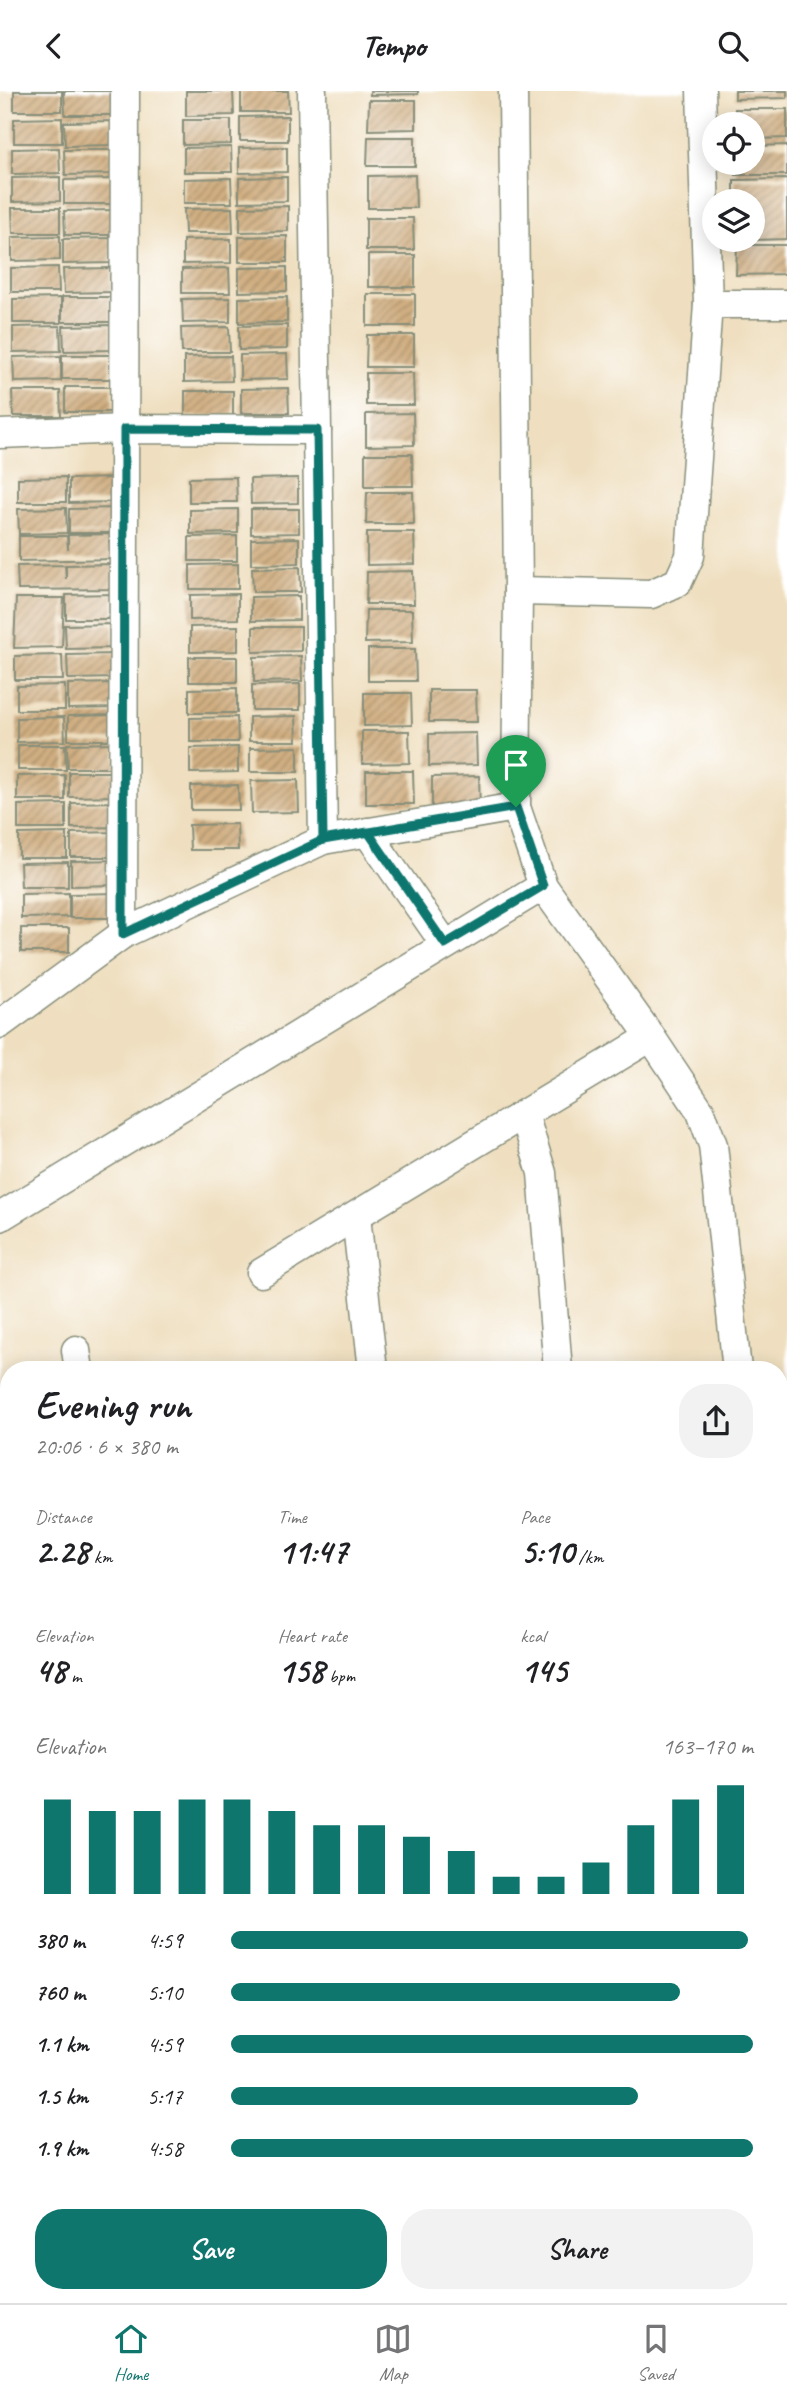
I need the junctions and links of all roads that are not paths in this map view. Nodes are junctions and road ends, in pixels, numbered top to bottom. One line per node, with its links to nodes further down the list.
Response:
1 (125, 91): 7 (street)
2 (312, 91): 8 (street)
3 (513, 91): 10 (street)
4 (701, 91): 5 (street)
5 (708, 304): 6 (street); 10 (street)
6 (787, 304)
7 (124, 429): 8 (street); 9 (street); 15 (street)
8 (317, 430): 13 (street)
9 (0, 434)
10 (518, 591): 11 (street)
11 (516, 807): 12 (street); 14 (street)
12 (368, 832): 13 (street); 16 (street)
13 (323, 840): 15 (street)
14 (543, 886): 16 (street); 18 (street)
15 (123, 934): 17 (street)
16 (445, 944): 21 (street)
17 (0, 1024)
18 (651, 1037): 19 (street); 25 (street)
19 (524, 1114): 20 (street); 24 (street)
20 (356, 1216): 22 (street); 23 (street)
21 (0, 1217)
22 (261, 1273)
23 (372, 1361)
24 (557, 1361)
25 (736, 1361)

